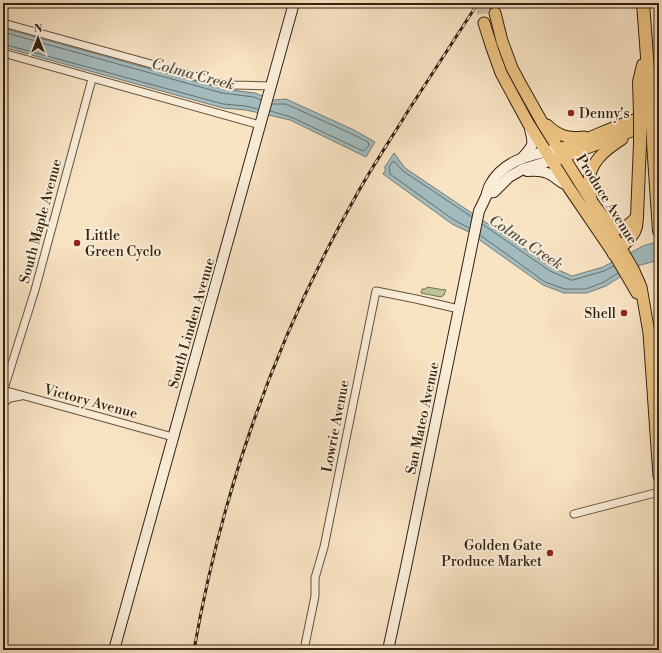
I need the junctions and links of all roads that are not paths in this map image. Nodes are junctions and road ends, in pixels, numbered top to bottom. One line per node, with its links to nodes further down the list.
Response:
1 (294, 3): 8 (main road, South Linden Avenue)
2 (643, 3): 10 (highway)
3 (495, 13): 9 (main road)
4 (3, 23): 8 (street)
5 (484, 23): 12 (main road)
6 (3, 53): 7 (street)
7 (92, 78): 11 (street); 26 (street, South Maple Avenue)
8 (270, 90): 11 (main road, South Linden Avenue)
9 (535, 111): 15 (main road); 16 (main road)
10 (650, 113): 15 (main road); 22 (highway, bridge); 23 (highway, bridge)
11 (261, 122): 29 (main road, South Linden Avenue)
12 (528, 123): 16 (main road); 17 (main road)
13 (659, 123): 14 (main road)
14 (634, 130): 16 (main road); 21 (main road)
15 (598, 134): 16 (main road)
16 (555, 154): 17 (main road, San Mateo Avenue); 18 (main road); 19 (main road, Produce Avenue); 21 (main road, Produce Avenue)
17 (523, 158): 20 (main road, San Mateo Avenue)
18 (516, 173): 19 (main road); 20 (main road)
19 (567, 185): 24 (main road, Produce Avenue)
20 (487, 193): 25 (main road, San Mateo Avenue)
21 (591, 201): 22 (highway); 24 (main road, Produce Avenue)
22 (637, 217): 24 (highway)
23 (659, 230)
24 (618, 253): 30 (main road, Produce Avenue)
25 (459, 309): 34 (street, Lowrie Avenue); 35 (main road, San Mateo Avenue)
26 (3, 391): 27 (street, Victory Avenue)
27 (22, 396): 28 (street); 29 (street, Victory Avenue)
28 (3, 403)
29 (173, 437): 33 (main road, South Linden Avenue)
30 (659, 476)
31 (659, 492): 32 (street)
32 (574, 514)
33 (114, 650)
34 (304, 650)
35 (388, 650)

